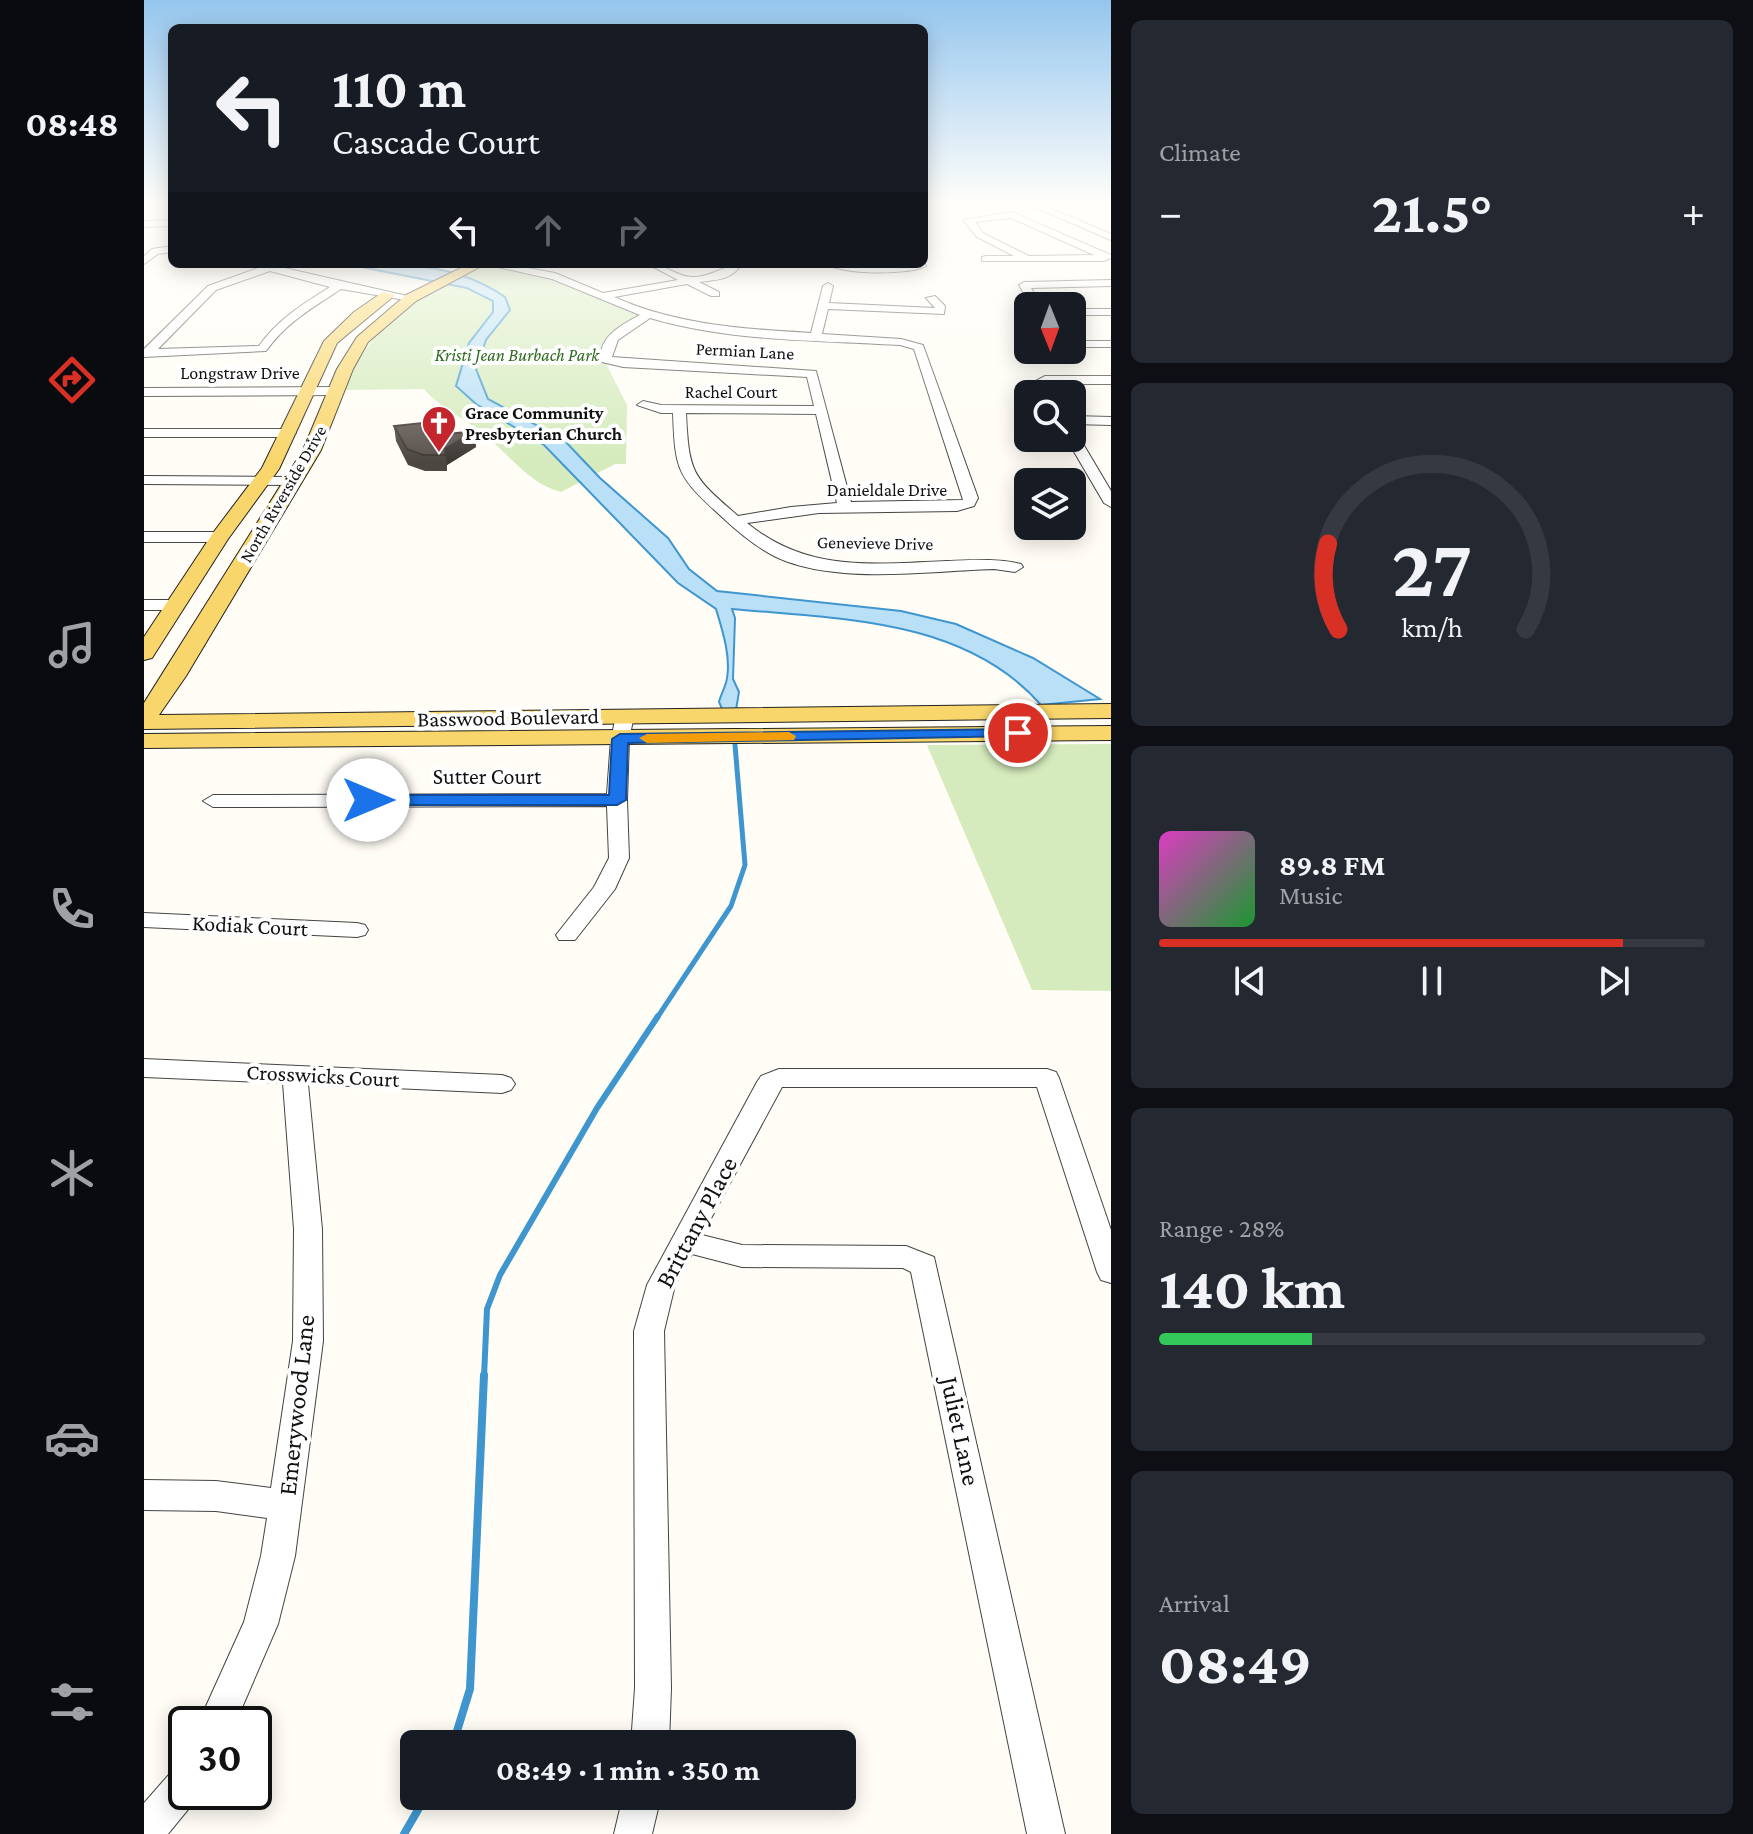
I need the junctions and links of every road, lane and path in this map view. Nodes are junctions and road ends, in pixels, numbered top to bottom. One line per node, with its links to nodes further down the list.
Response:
1 (411, 290): 25 (main road, North Riverside Drive)
2 (209, 291): 21 (street)
3 (332, 291): 21 (street)
4 (364, 291): 11 (street)
5 (408, 291): 11 (main road, North Riverside Drive)
6 (592, 291): 12 (street)
7 (635, 291): 12 (street)
8 (706, 291): 10 (street)
9 (827, 291): 14 (street)
10 (715, 294)
11 (388, 295): 24 (main road, North Riverside Drive)
12 (604, 296): 17 (street)
13 (931, 298): 14 (street)
14 (824, 306): 18 (street)
15 (1086, 312): 16 (street)
16 (1111, 312)
17 (648, 315): 18 (street); 29 (street, Permian Lane)
18 (816, 337): 41 (street, Danieldale Drive)
19 (1086, 344): 20 (street)
20 (1111, 344)
21 (146, 353)
22 (1086, 380): 23 (street)
23 (1111, 380)
24 (308, 391): 25 (street, Longstraw Drive); 26 (street, Longstraw Drive); 33 (main road, North Riverside Drive)
25 (336, 391): 39 (main road, North Riverside Drive)
26 (144, 392)
27 (643, 405): 28 (street, Rachel Court)
28 (679, 410): 29 (street, Rachel Court); 42 (street, Genevieve Drive)
29 (820, 410): 41 (street, Permian Lane)
30 (1086, 420): 31 (street)
31 (1111, 421)
32 (144, 433): 33 (street)
33 (289, 433): 38 (main road, North Riverside Drive)
34 (1081, 452): 35 (street)
35 (1089, 466): 36 (street); 40 (street)
36 (1111, 466)
37 (144, 480): 38 (street)
38 (261, 481): 39 (street); 44 (main road, North Riverside Drive)
39 (291, 481): 49 (main road, North Riverside Drive)
40 (1111, 503)
41 (845, 506): 42 (street, Danieldale Drive)
42 (737, 521): 45 (street, Genevieve Drive)
43 (144, 537): 44 (street)
44 (220, 537): 47 (main road, North Riverside Drive)
45 (1015, 567)
46 (144, 605): 47 (street)
47 (176, 605): 48 (main road, North Riverside Drive)
48 (144, 653)
49 (175, 676): 51 (main road); 52 (main road, North Riverside Drive)
50 (1111, 711): 53 (main road, Basswood Boulevard)
51 (220, 720): 52 (main road, Basswood Boulevard); 54 (main road, Basswood Boulevard)
52 (144, 721)
53 (922, 724): 54 (main road, Basswood Boulevard); 55 (main road, Basswood Boulevard)
54 (622, 728): 56 (main road, Basswood Boulevard); 57 (street)
55 (1111, 733)
56 (144, 741)
57 (617, 800): 58 (street, Sutter Court); 61 (street)
58 (213, 801)
59 (144, 920): 60 (street, Kodiak Court)
60 (357, 930)
61 (567, 935)
62 (144, 1068): 63 (street, Crosswicks Court)
63 (295, 1074): 64 (street, Crosswicks Court); 68 (street, Emerywood Lane)
64 (502, 1084)
65 (686, 1242): 66 (street, Brittany Place); 70 (street, Brittany Place); 75 (street, Juliet Lane)
66 (1111, 1272)
67 (144, 1495): 68 (street)
68 (285, 1505): 69 (street, Emerywood Lane)
69 (224, 1706)
70 (651, 1730)
71 (168, 1804): 73 (street)
72 (639, 1810): 74 (street)
73 (144, 1833)
74 (633, 1834)
75 (1046, 1834)

